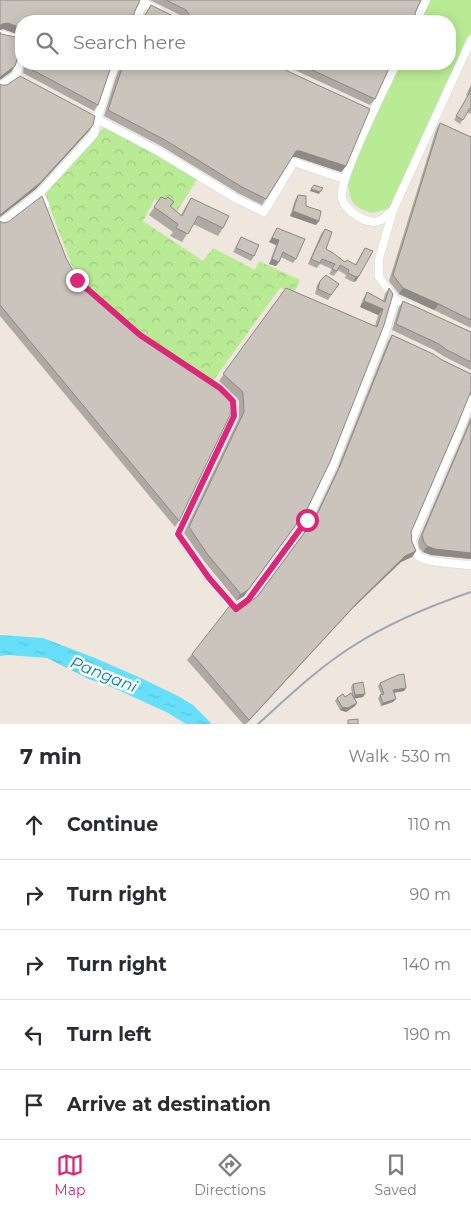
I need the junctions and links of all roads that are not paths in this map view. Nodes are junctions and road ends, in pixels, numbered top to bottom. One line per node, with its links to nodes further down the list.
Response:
1 (426, 0): 5 (street)
2 (144, 2): 3 (street); 4 (street)
3 (166, 14)
4 (138, 15)
5 (419, 15)
6 (0, 35): 7 (street)
7 (15, 39)
8 (471, 40): 20 (street)
9 (18, 70): 12 (street)
10 (113, 70): 16 (street)
11 (393, 70): 17 (street)
12 (16, 76): 13 (street); 14 (street)
13 (24, 80)
14 (0, 86)
15 (88, 115): 16 (street)
16 (97, 119): 17 (street); 18 (street)
17 (344, 179): 20 (street)
18 (40, 192): 19 (street); 21 (street)
19 (47, 210)
20 (393, 210): 22 (street)
21 (0, 224)
22 (395, 299): 23 (street); 24 (street)
23 (414, 307)
24 (385, 333): 25 (street); 26 (street)
25 (393, 336)
26 (220, 388)
27 (471, 400): 28 (street)
28 (471, 565)

